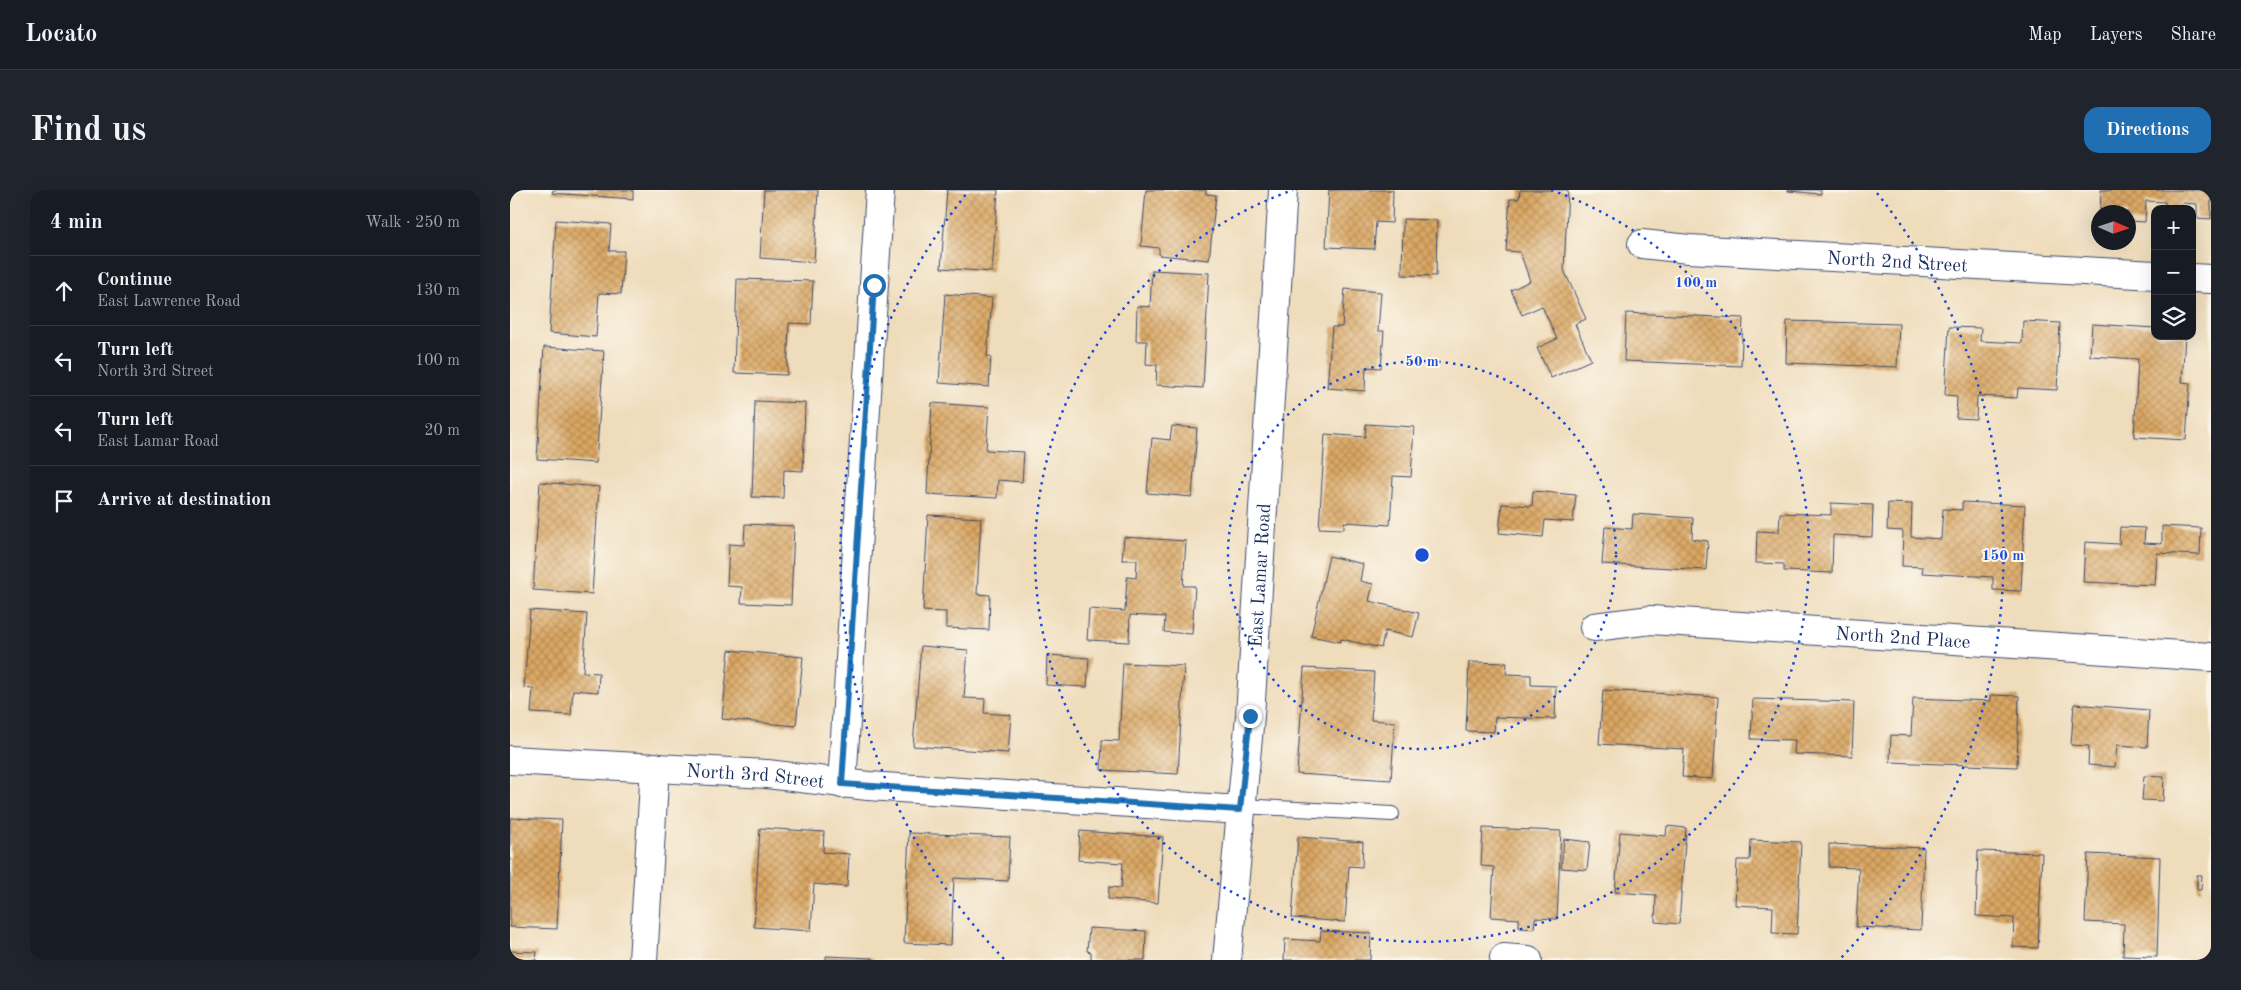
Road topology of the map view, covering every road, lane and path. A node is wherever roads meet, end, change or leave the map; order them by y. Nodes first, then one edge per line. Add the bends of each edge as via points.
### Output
1 (880, 190) edge
2 (1283, 190) edge
3 (1642, 244) dead end
4 (2151, 276) edge
5 (2196, 278) edge
6 (2211, 279) edge
7 (1594, 627) dead end
8 (2211, 657) edge
9 (510, 760) edge
10 (656, 767) junction
11 (842, 784) junction
12 (1241, 808) junction
13 (1392, 814) dead end
14 (644, 960) edge
15 (1227, 960) edge

1 - 11 street
2 - 12 street, East Lamar Road via 1250,716
3 - 4 street, North 2nd Street
5 - 6 street
7 - 8 street, North 2nd Place via 1651,620
9 - 10 street, North 3rd Street
10 - 11 street, North 3rd Street via 767,774
10 - 14 street
11 - 12 street, North 3rd Street
12 - 13 lane
12 - 15 street, East Lamar Road

